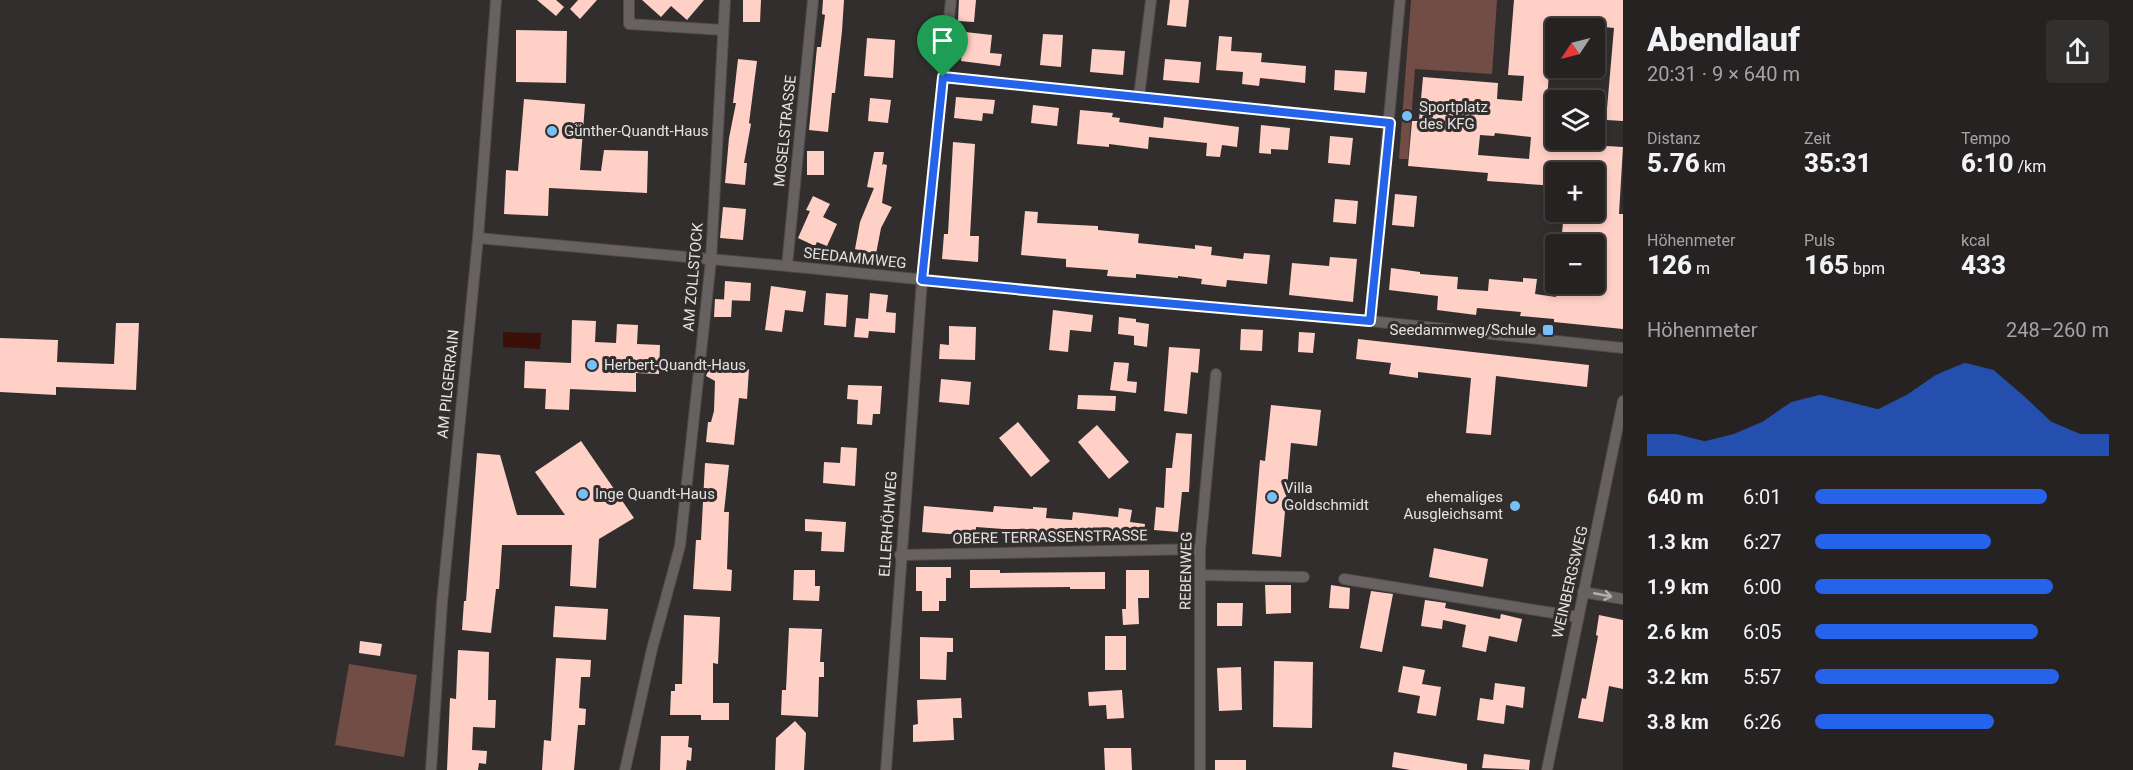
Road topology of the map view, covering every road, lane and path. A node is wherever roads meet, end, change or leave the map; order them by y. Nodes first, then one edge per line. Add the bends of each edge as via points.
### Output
1 (496, 0) edge
2 (629, 0) edge
3 (725, 0) edge
4 (813, 0) edge
5 (951, 0) edge
6 (1151, 0) edge
7 (1400, 0) edge
8 (723, 30) junction
9 (943, 77) junction
10 (1140, 97) junction
11 (1390, 123) junction
12 (478, 238) junction
13 (711, 260) junction
14 (787, 266) junction
15 (922, 280) junction
16 (1370, 321) junction
17 (1623, 348) edge
18 (1216, 374) dead end
19 (1623, 401) edge
20 (1200, 549) junction
21 (900, 555) junction
22 (1200, 575) junction
23 (1304, 577) dead end
24 (1344, 579) dead end
25 (1583, 592) junction
26 (1623, 599) edge
27 (1578, 617) junction
28 (431, 770) edge
29 (625, 770) edge
30 (886, 770) edge
31 (1200, 770) edge
32 (1547, 770) edge

1 - 12 street, AM PILGERRAIN
2 - 8 street via 629,24
3 - 8 street, AM ZOLLSTOCK
4 - 14 street, MOSELSTRASSE
5 - 9 street, ELLERHÖHWEG
6 - 10 street
7 - 11 street
8 - 13 street, AM ZOLLSTOCK
9 - 10 street
9 - 15 street, ELLERHÖHWEG
10 - 11 street
11 - 16 street
12 - 13 street, SEEDAMMWEG
12 - 28 street, AM PILGERRAIN via 442,603
13 - 14 street, SEEDAMMWEG
13 - 29 street, AM ZOLLSTOCK via 680,546
14 - 15 street, SEEDAMMWEG
15 - 16 street, SEEDAMMWEG
15 - 21 street, ELLERHÖHWEG
16 - 17 street, SEEDAMMWEG
18 - 20 street, REBENWEG
19 - 25 street, WEINBERGSWEG
20 - 21 street, OBERE TERRASSENSTRASSE
20 - 22 street, REBENWEG
21 - 30 street, ELLERHÖHWEG
22 - 23 street
22 - 31 street, REBENWEG
24 - 27 street
25 -> 26 street
25 - 27 street, WEINBERGSWEG
27 - 32 street, WEINBERGSWEG

